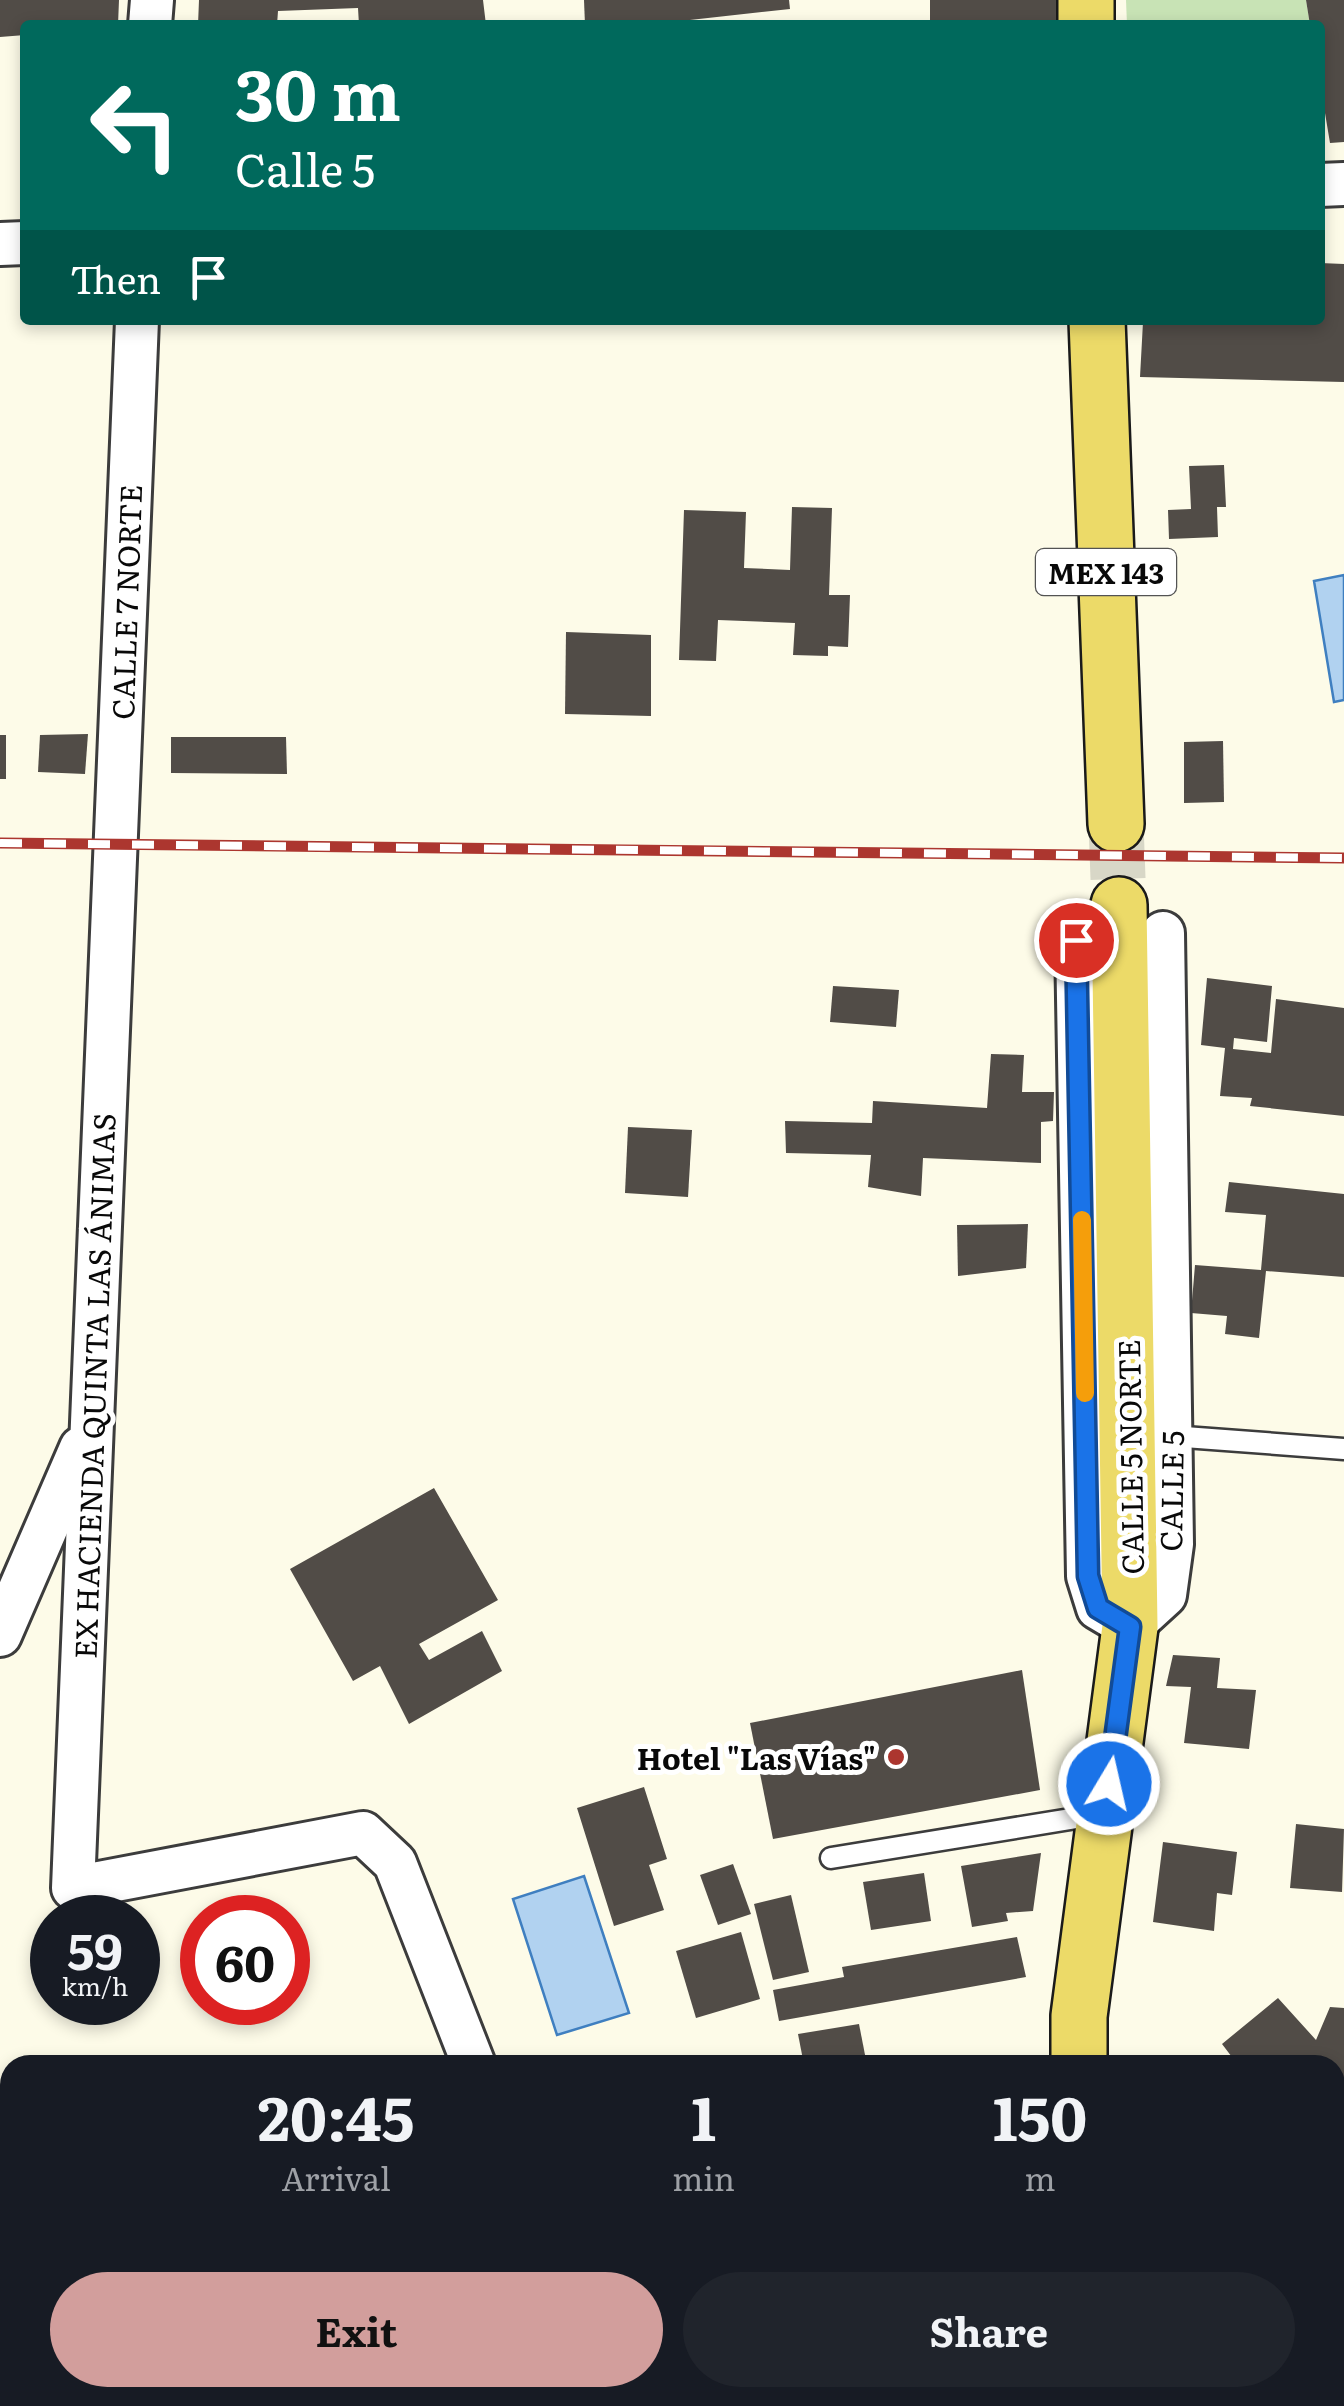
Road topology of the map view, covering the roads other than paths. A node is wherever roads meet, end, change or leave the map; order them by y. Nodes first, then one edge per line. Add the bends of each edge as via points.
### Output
1 (137, 325) edge
2 (1097, 325) edge
3 (1116, 824) tunnel mouth
4 (113, 884) joint
5 (1141, 919) joint
6 (1076, 940) dead end
7 (92, 1425) junction
8 (1171, 1436) junction
9 (1344, 1449) edge
10 (1130, 1627) junction
11 (0, 1636) edge
12 (1104, 1814) junction
13 (831, 1858) dead end
14 (470, 2055) edge
15 (1078, 2055) edge

1 - 4 street, CALLE 7 NORTE
2 - 3 main road, MEX 143
4 - 7 street, EX HACIENDA QUINTA LAS ÁNIMAS
5 - 8 street, CALLE 5
5 - 10 main road, CALLE 5 NORTE
6 - 10 street via 1088,1576 1098,1608
7 - 11 street
7 - 14 street, EX HACIENDA QUINTA LAS ÁNIMAS via 73,1888 363,1833 395,1863
8 - 9 lane
8 - 10 street, CALLE 5 via 1172,1544 1165,1595
10 - 12 main road, CALLE 5 NORTE
12 - 13 lane
12 - 15 main road, CALLE 5 NORTE

